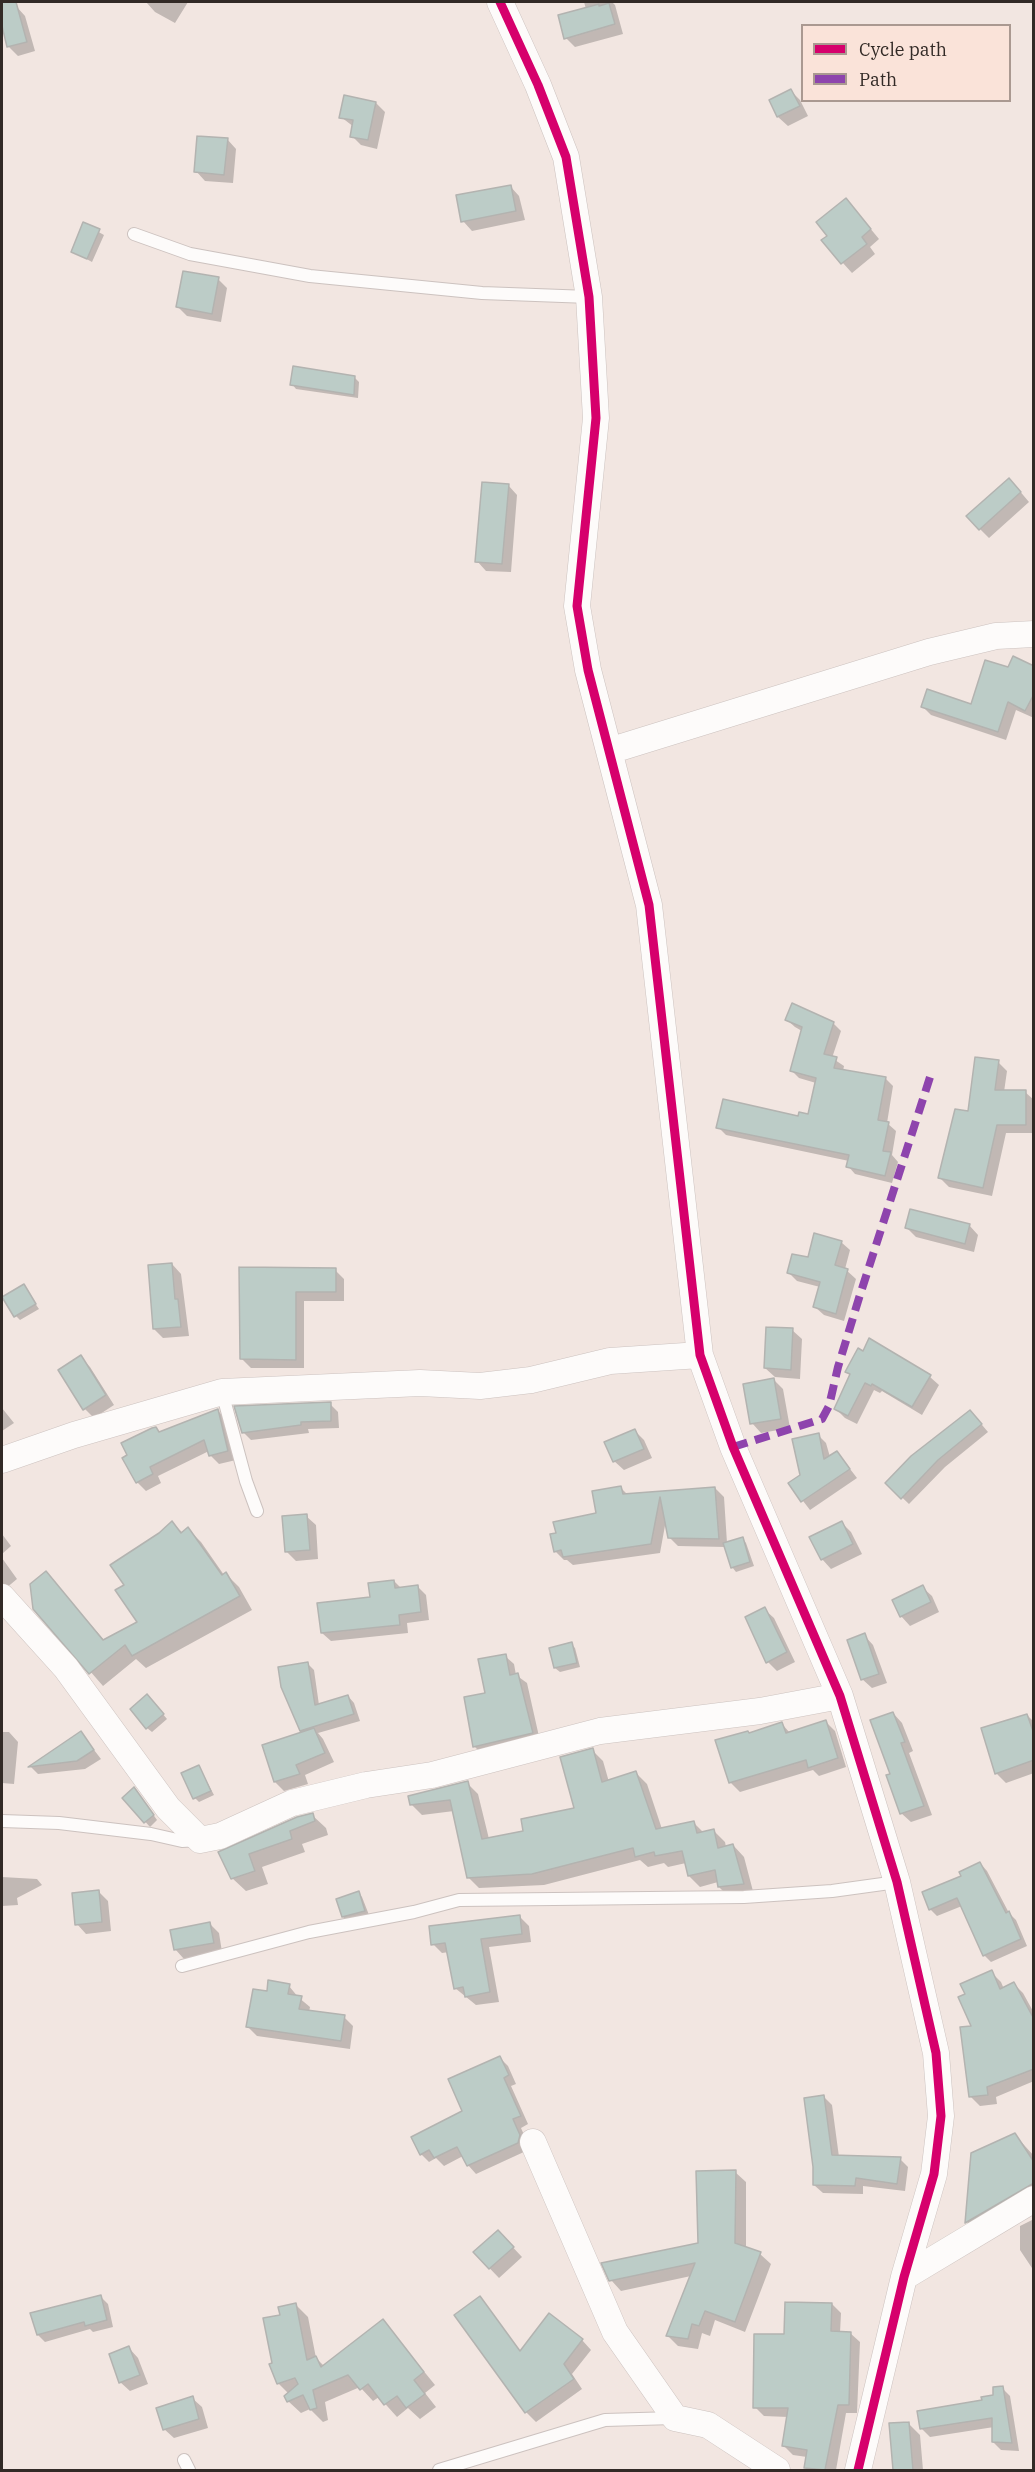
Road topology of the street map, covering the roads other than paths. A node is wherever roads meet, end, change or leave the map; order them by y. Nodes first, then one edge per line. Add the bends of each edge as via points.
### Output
1 (500, 2) edge
2 (134, 234) dead end
3 (589, 297) junction
4 (1034, 634) edge
5 (609, 751) junction
6 (700, 1355) junction
7 (222, 1392) junction
8 (2, 1460) edge
9 (257, 1511) dead end
10 (2, 1597) edge
11 (840, 1696) junction
12 (2, 1821) edge
13 (200, 1840) junction
14 (897, 1882) junction
15 (182, 1966) dead end
16 (533, 2142) dead end
17 (1034, 2199) edge
18 (904, 2277) junction
19 (675, 2418) junction
20 (440, 2470) edge
21 (777, 2470) edge
22 (858, 2470) edge

1 - 3 street via 566,157
2 - 3 lane via 190,254 310,276 482,293
3 - 5 street via 596,418 578,606 588,670
4 - 5 street via 996,636 929,652
5 - 6 street via 649,905
6 - 7 street via 610,1361 531,1380 480,1386 420,1383
6 - 11 street via 733,1447
7 - 8 street
7 - 9 lane
10 - 13 street via 66,1668 168,1808
11 - 13 street via 760,1711 600,1731 432,1775 366,1785 292,1803 220,1836
11 - 14 street
12 - 13 lane via 59,1823 182,1841
14 - 15 lane via 744,1897 459,1900 309,1932
14 - 18 street via 936,2053 940,2116 934,2174
16 - 19 street via 615,2332
17 - 18 street
18 - 22 street
19 - 20 lane via 605,2420
19 - 21 street via 708,2425

